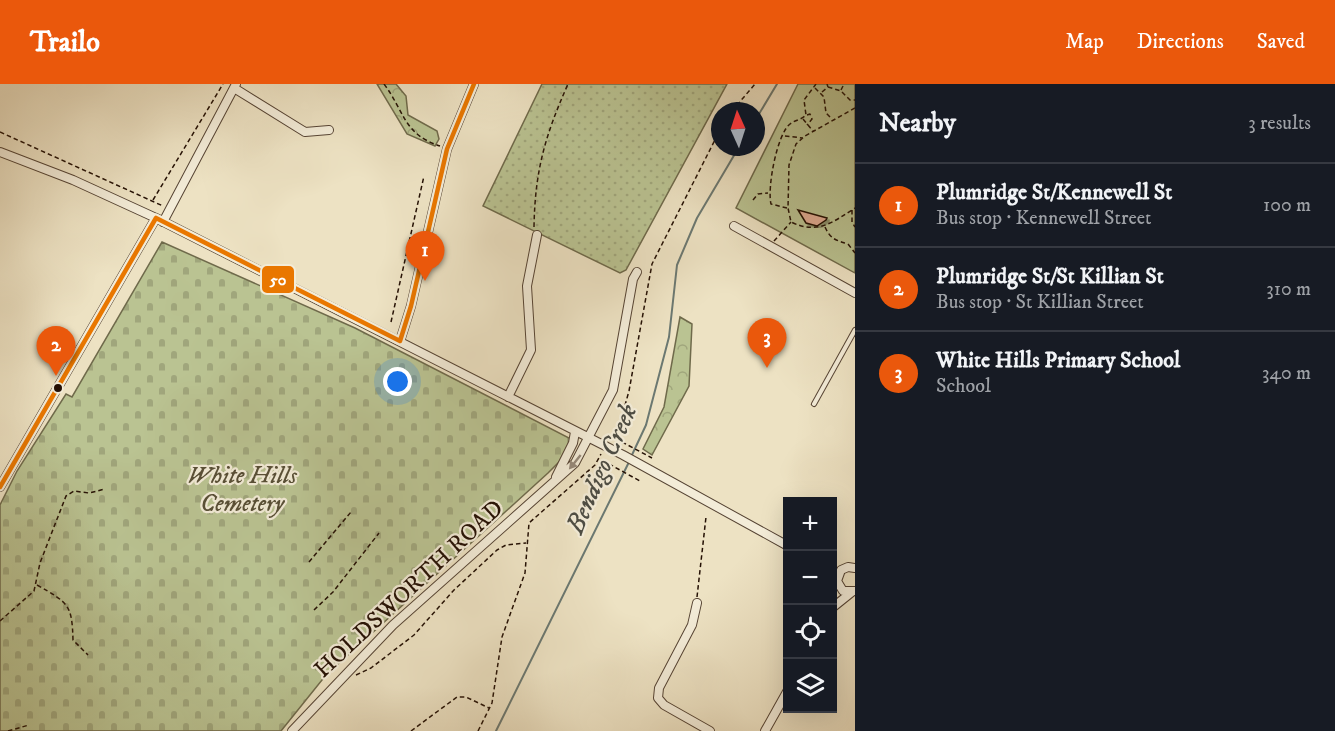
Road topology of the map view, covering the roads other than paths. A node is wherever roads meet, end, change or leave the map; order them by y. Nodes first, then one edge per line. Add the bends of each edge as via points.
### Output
1 (474, 84) edge
2 (235, 86) edge
3 (329, 130) dead end
4 (0, 152) edge
5 (160, 220) junction
6 (734, 226) dead end
7 (535, 233) road end
8 (637, 272) dead end
9 (855, 293) edge
10 (855, 330) edge
11 (400, 341) junction
12 (508, 397) junction
13 (814, 404) dead end
14 (575, 432) junction
15 (589, 440) junction
16 (556, 479) junction
17 (0, 487) edge
18 (783, 543) edge
19 (855, 560) edge
20 (850, 567) edge
21 (837, 578) edge
22 (837, 583) edge
23 (854, 592) edge
24 (697, 603) road end
25 (836, 605) edge
26 (783, 699) edge
27 (292, 731) edge
28 (711, 731) edge
29 (765, 731) edge

1 - 11 street via 447,148 410,313
2 - 3 street via 305,132
2 - 5 street
4 - 5 street
5 - 11 street
5 - 17 street
6 - 9 street
7 - 12 street via 527,286 531,350
8 - 15 street, HOLDSWORTH ROAD via 614,386
10 - 13 lane
11 - 12 street
12 - 14 street
14 - 15 street
14 - 16 street, HOLDSWORTH ROAD
15 -> 16 street, HOLDSWORTH ROAD via 575,463
15 - 18 street
16 - 27 street, HOLDSWORTH ROAD via 393,625
19 - 20 street
20 - 21 street
22 - 23 street via 843,591
23 - 25 street
24 - 28 street via 692,625 659,688 658,698
26 - 29 street

